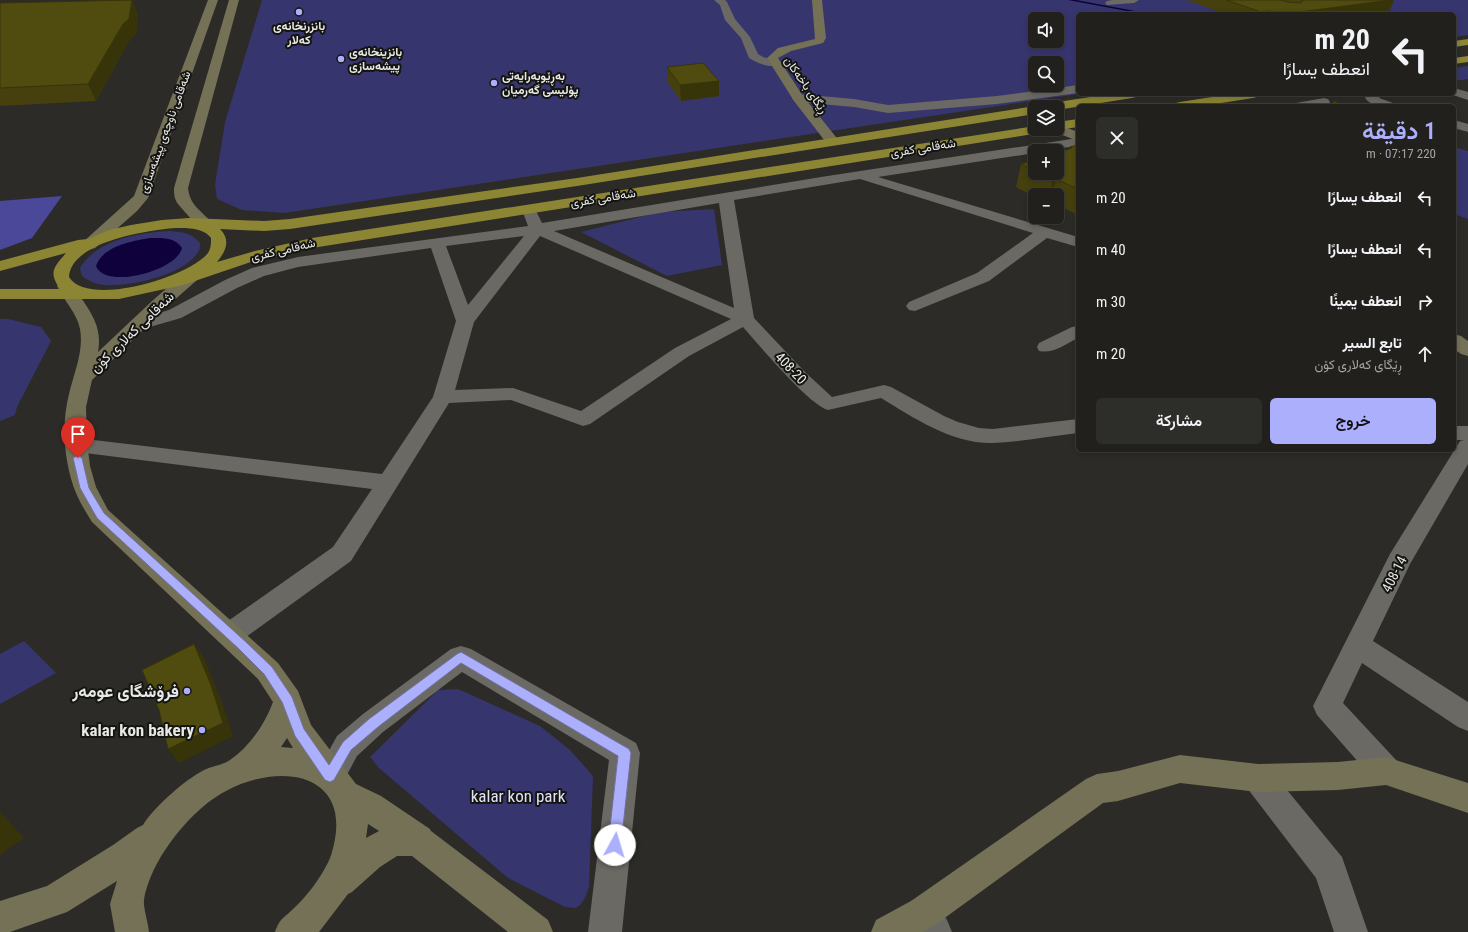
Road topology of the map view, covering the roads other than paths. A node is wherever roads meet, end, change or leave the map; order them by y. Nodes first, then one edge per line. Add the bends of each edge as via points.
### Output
1 (213, 0) edge
2 (234, 0) edge
3 (719, 0) edge
4 (816, 0) edge
5 (1134, 0) edge
6 (1110, 3) dead end
7 (1468, 42) edge
8 (1456, 44) edge
9 (1468, 59) edge
10 (1456, 61) edge
11 (774, 63) junction
12 (1468, 85) edge
13 (1456, 87) edge
14 (1076, 89) edge
15 (1456, 93) edge
16 (1098, 96) edge
17 (1241, 96) edge
18 (1374, 96) edge
19 (1468, 96) edge
20 (798, 98) junction
21 (1324, 102) dead end
22 (1064, 104) edge
23 (1192, 104) edge
24 (1312, 104) edge
25 (1384, 104) edge
26 (1028, 111) edge
27 (1076, 123) edge
28 (1456, 125) edge
29 (1064, 126) edge
30 (1468, 128) edge
31 (1064, 130) edge
32 (1028, 131) edge
33 (1076, 136) edge
34 (833, 142) junction
35 (1076, 142) edge
36 (859, 175) junction
37 (726, 197) junction
38 (529, 210) junction
39 (207, 226) junction
40 (537, 229) junction
41 (1045, 232) junction
42 (1076, 241) edge
43 (91, 243) junction
44 (437, 243) junction
45 (0, 266) edge
46 (194, 273) junction
47 (68, 291) junction
48 (0, 294) edge
49 (915, 306) dead end
50 (744, 319) junction
51 (465, 320) junction
52 (136, 326) junction
53 (1076, 332) edge
54 (1456, 341) edge
55 (1046, 347) dead end
56 (1468, 350) edge
57 (84, 377) junction
58 (443, 397) junction
59 (1076, 426) edge
60 (1456, 433) edge
61 (1468, 433) edge
62 (77, 445) junction
63 (1468, 446) edge
64 (388, 483) junction
65 (230, 634) junction
66 (1358, 646) junction
67 (288, 700) junction
68 (1468, 718) edge
69 (239, 771) junction
70 (1386, 771) junction
71 (1258, 778) junction
72 (338, 786) junction
73 (1468, 798) edge
74 (157, 832) junction
75 (419, 840) junction
76 (334, 886) junction
77 (0, 918) edge
78 (929, 922) edge
79 (298, 928) edge
80 (0, 932) edge
81 (8, 932) edge
82 (132, 932) edge
83 (536, 932) edge
84 (606, 932) edge
85 (888, 932) edge
86 (1351, 932) edge

1 - 43 street, شەقامی ناوچەی پیشەسازی via 141,198
2 - 39 street, شەقامی ناوچەی پیشەسازی via 181,188 185,205
3 - 11 street via 724,4 730,20 745,37 753,56
4 - 11 street, ڕێگای باخەکان via 821,38 819,41 775,54 772,58
5 - 6 street
7 - 8 highway
9 - 10 highway
11 - 20 street, ڕێگای باخەکان
12 - 13 street
14 - 20 street via 997,100 888,109
15 - 19 street
16 - 22 highway
17 - 23 highway
18 - 25 street via 1376,101
20 - 34 street, ڕێگای باخەکان
21 - 24 street
26 - 34 highway, شەقامی کفری
27 - 29 highway
28 - 30 street
31 - 33 street
32 - 38 highway, شەقامی کفری
34 - 39 highway, شەقامی کفری via 290,224
35 - 36 street
36 - 37 street
36 - 41 street
37 - 40 street
37 - 50 street
38 - 40 street
38 - 46 highway, شەقامی کفری via 285,248
39 - 43 highway, شەقامی کفری via 189,223 145,226
39 - 46 highway via 217,234 220,241 218,250
40 - 44 street
40 - 50 street, 408-20
40 - 51 street
41 - 42 street
41 - 49 street via 983,277
43 - 45 highway
43 - 47 highway via 63,267 61,277
44 - 51 street
44 - 52 street via 298,262 258,272 175,314
46 - 47 highway via 169,283 127,293 106,295
46 - 52 street, شەقامی کەلاری کۆن
47 - 48 highway
47 - 57 street, شەقامی کەلاری کۆن via 85,316 90,330 90,346
50 - 58 street via 682,352 583,419 513,394
50 - 59 street, 408-20 via 828,404 884,391 955,429 980,436
51 - 58 street
52 - 57 street, شەقامی کەلاری کۆن
53 - 55 street
54 - 56 street
57 - 62 street via 78,396 75,422
58 - 64 street
60 - 61 street
62 - 64 street
62 - 65 street via 85,488 100,516
63 - 66 street, 408-14 via 1399,561
64 - 65 street via 342,554
65 - 67 street via 268,671
66 - 68 street
66 - 70 street, 408-14 via 1327,706
67 - 69 street via 281,723 264,749
67 - 72 street via 299,732
69 - 72 street via 279,761 307,764
69 - 74 street via 214,781 184,803
70 - 71 street via 1338,776
70 - 73 street
71 - 78 street via 1180,769 1118,786 1097,789
71 - 86 street via 1330,869
72 - 75 street
72 - 76 street via 352,821 348,853
72 - 84 street via 347,746 373,723 461,657 624,753
74 - 77 street via 125,857 54,900
74 - 82 street via 137,867 127,904
75 - 76 street via 394,840 368,855
75 - 83 street
76 - 79 street
78 - 85 street
80 - 81 street

